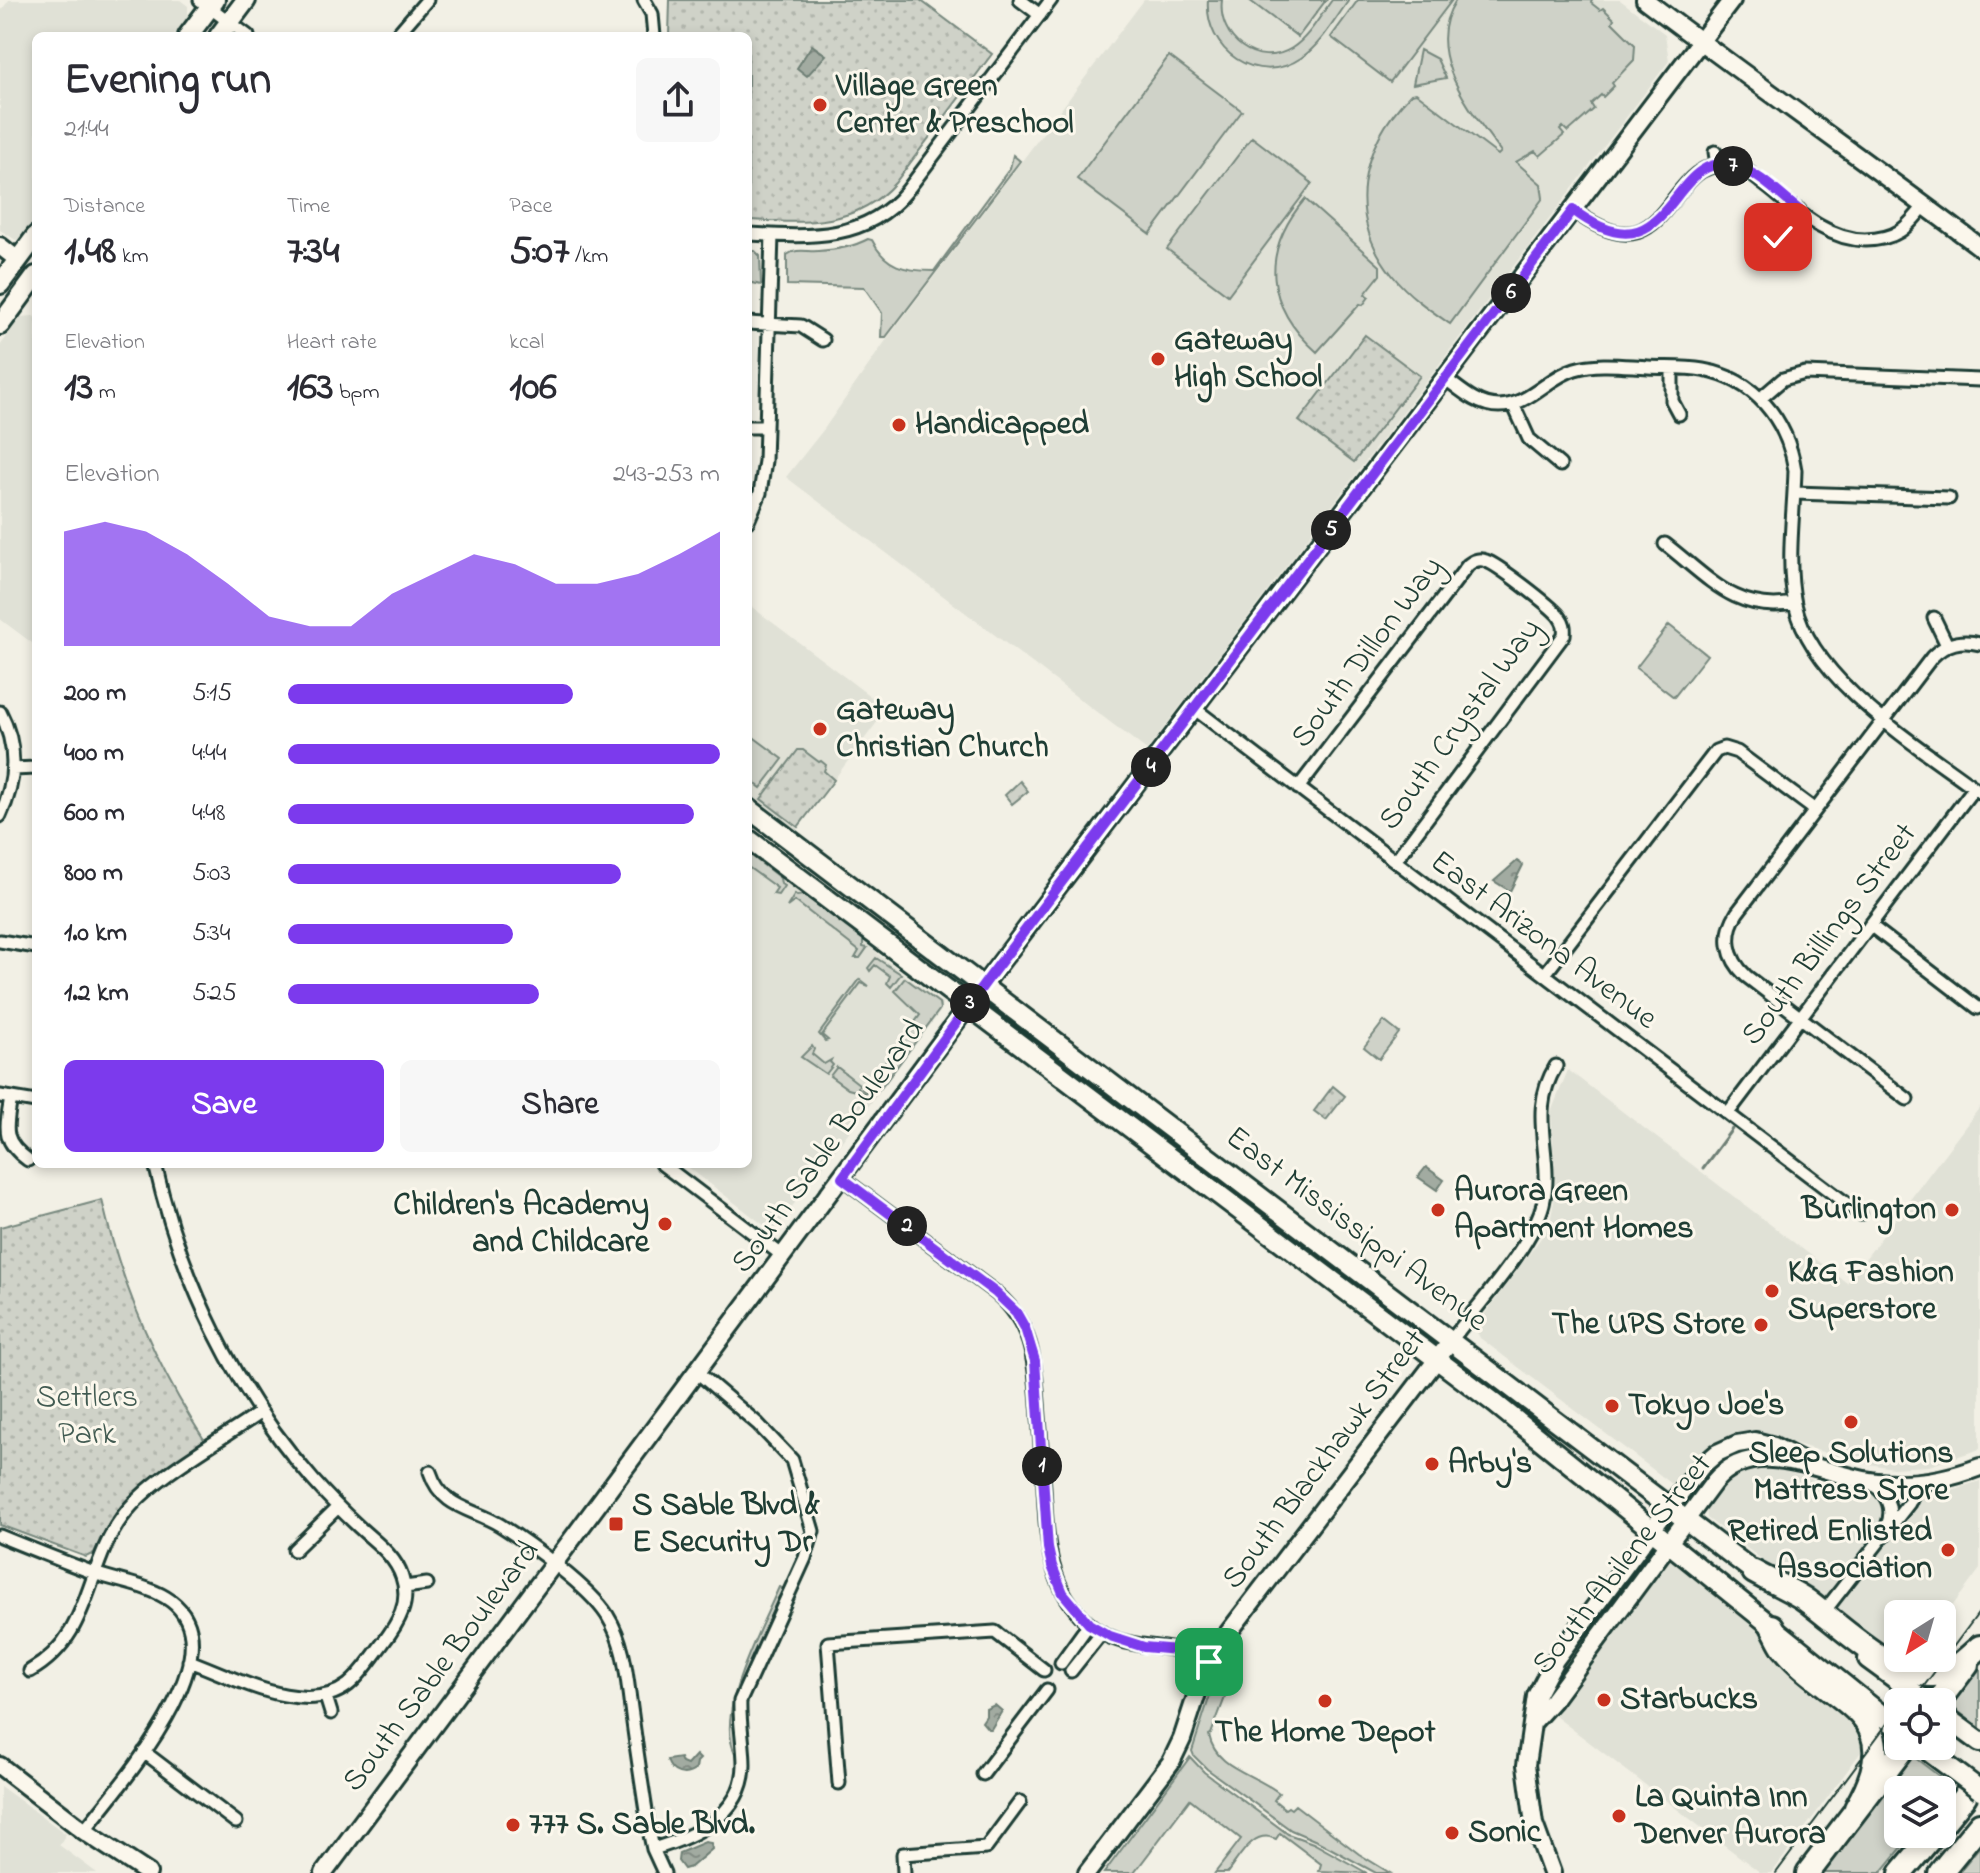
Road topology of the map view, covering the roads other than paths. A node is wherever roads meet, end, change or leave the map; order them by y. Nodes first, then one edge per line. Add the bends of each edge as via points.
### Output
1 (246, 0) edge
2 (427, 0) edge
3 (644, 0) edge
4 (1020, 0) edge
5 (1051, 0) edge
6 (1645, 0) edge
7 (1732, 0) edge
8 (208, 2) edge
9 (1040, 15) junction
10 (224, 29) edge
11 (190, 32) edge
12 (399, 32) edge
13 (654, 32) edge
14 (1700, 42) junction
15 (1925, 205) junction
16 (1573, 210) junction
17 (1799, 210) junction
18 (752, 234) edge
19 (772, 235) junction
20 (1778, 237) dead end
21 (32, 241) edge
22 (0, 246) edge
23 (1980, 247) edge
24 (18, 260) junction
25 (32, 272) edge
26 (1, 280) edge
27 (30, 298) edge
28 (752, 323) edge
29 (770, 324) junction
30 (0, 325) edge
31 (823, 340) dead end
32 (1672, 368) junction
33 (1446, 379) junction
34 (1980, 380) edge
35 (1761, 398) junction
36 (1513, 404) junction
37 (1679, 414) dead end
38 (752, 427) edge
39 (766, 427) junction
40 (1560, 465) dead end
41 (1795, 493) junction
42 (1949, 498) dead end
43 (752, 510) edge
44 (1665, 544) dead end
45 (1525, 589) joint
46 (1794, 603) junction
47 (1934, 618) dead end
48 (1980, 644) edge
49 (1947, 645) junction
50 (1195, 709) junction
51 (0, 712) edge
52 (1884, 719) junction
53 (32, 768) edge
54 (13, 769) junction
55 (1298, 788) junction
56 (1977, 790) edge
57 (1815, 810) junction
58 (752, 811) edge
59 (0, 816) edge
60 (752, 842) edge
61 (1395, 861) junction
62 (1870, 925) junction
63 (0, 941) edge
64 (32, 946) edge
65 (1545, 974) junction
66 (984, 985) junction
67 (969, 1004) junction
68 (1978, 1008) edge
69 (1800, 1018) junction
70 (1556, 1066) dead end
71 (6, 1097) edge
72 (1907, 1099) dead end
73 (32, 1101) edge
74 (1728, 1113) junction
75 (28, 1160) dead end
76 (156, 1168) edge
77 (667, 1168) edge
78 (842, 1178) junction
79 (1860, 1214) dead end
80 (783, 1256) junction
81 (1451, 1341) junction
82 (1437, 1359) junction
83 (697, 1372) junction
84 (261, 1412) junction
85 (1813, 1466) junction
86 (1980, 1467) edge
87 (430, 1472) dead end
88 (1868, 1481) junction
89 (1918, 1483) junction
90 (338, 1507) junction
91 (1669, 1507) junction
92 (1686, 1520) junction
93 (1652, 1529) junction
94 (1884, 1531) junction
95 (0, 1536) edge
96 (1669, 1543) junction
97 (294, 1550) dead end
98 (553, 1565) junction
99 (1754, 1572) junction
100 (95, 1574) junction
101 (427, 1584) dead end
102 (405, 1587) junction
103 (1823, 1613) junction
104 (1089, 1624) junction
105 (1772, 1626) junction
106 (1102, 1632) junction
107 (1980, 1647) edge
108 (189, 1661) junction
109 (1209, 1662) junction
110 (1061, 1663) dead end
111 (1044, 1670) dead end
112 (30, 1671) dead end
113 (1071, 1671) dead end
114 (1908, 1688) edge
115 (1949, 1688) edge
116 (1047, 1690) dead end
117 (326, 1697) junction
118 (331, 1713) dead end
119 (1884, 1717) edge
120 (1534, 1721) junction
121 (1956, 1724) edge
122 (1980, 1742) edge
123 (144, 1752) junction
124 (1894, 1760) edge
125 (1937, 1760) edge
126 (0, 1766) edge
127 (983, 1774) dead end
128 (839, 1783) dead end
129 (1972, 1793) edge
130 (1020, 1802) dead end
131 (1856, 1808) junction
132 (1956, 1810) edge
133 (236, 1822) dead end
134 (1980, 1824) edge
135 (84, 1831) junction
136 (1922, 1848) edge
137 (653, 1849) junction
138 (132, 1873) edge
139 (148, 1873) edge
140 (324, 1873) edge
141 (664, 1873) edge
142 (904, 1873) edge
143 (1087, 1873) edge
144 (1552, 1873) edge
145 (1808, 1873) edge
146 (1901, 1873) edge
147 (1940, 1873) edge

1 - 10 main road
2 - 12 street
3 - 13 street
4 - 9 street
5 - 9 street
6 - 14 street
7 - 14 street, South Sable Boulevard
8 - 10 street
8 - 11 main road
9 - 19 street via 893,206 845,232
14 - 15 street
14 - 16 street, South Sable Boulevard
15 - 17 street via 1902,231 1881,239 1837,236
15 - 23 street
16 - 17 street via 1601,228 1635,231 1657,221 1690,179 1716,158 1747,171
16 - 33 street, South Sable Boulevard
17 - 20 street
18 - 19 street
19 - 29 street
21 - 24 main road
22 - 24 street
24 - 25 main road
24 - 26 main road
26 - 27 main road
27 - 30 main road
28 - 29 street
29 - 31 street via 801,326
29 - 39 street
32 - 35 street via 1717,373
32 - 36 street via 1584,367 1558,376
32 - 37 street via 1672,401
33 - 36 street via 1484,404
33 - 50 street, South Sable Boulevard
34 - 35 street via 1805,373 1783,379
35 - 41 street via 1789,442
36 - 40 street via 1529,439
38 - 39 street
39 - 43 street via 763,479
41 - 42 street
41 - 46 street
44 - 46 street via 1745,602
45 - 55 street, South Dillon Way via 1486,561 1468,565
45 - 61 street, South Crystal Way via 1562,620 1562,639
46 - 52 street via 1814,649 1841,683
47 - 49 street
48 - 49 street
49 - 52 street
50 - 55 street, East Arizona Avenue
50 - 66 street, South Sable Boulevard
51 - 54 street via 11,738
52 - 56 street
52 - 57 street
53 - 54 street
54 - 59 street
55 - 61 street, East Arizona Avenue
56 - 62 street, South Billings Street
57 - 65 street via 1737,752 1716,751
57 - 69 street via 1737,913 1728,937 1739,970
58 - 66 main road, East Mississippi Avenue
60 - 67 main road, East Mississippi Avenue
61 - 65 street, East Arizona Avenue
62 - 68 street
62 - 69 street, South Billings Street
63 - 64 street
65 - 74 street, East Arizona Avenue
66 - 67 street, South Sable Boulevard
66 - 81 main road, East Mississippi Avenue
67 - 78 street, South Sable Boulevard
67 - 82 main road, East Mississippi Avenue
69 - 72 street
69 - 74 street, South Billings Street
70 - 81 street, South Blackhawk Street via 1540,1115 1545,1187 1539,1216
71 - 73 street
71 - 75 street via 8,1140
74 - 79 street, East Arizona Avenue
76 - 84 street via 191,1283
77 - 80 street
78 - 80 street, South Sable Boulevard
78 - 104 street via 996,1293 1025,1328 1035,1361 1048,1548 1063,1593
80 - 83 street, South Sable Boulevard
81 - 82 street, South Blackhawk Street
81 - 91 main road, East Mississippi Avenue
82 - 93 main road, East Mississippi Avenue
82 - 109 street, South Blackhawk Street
83 - 98 street, South Sable Boulevard
83 - 137 street via 792,1460 813,1531 740,1701 744,1767 731,1804 702,1829
84 - 90 street
84 - 100 street via 139,1497 113,1531
85 - 88 street, South Abilene Street
85 - 91 street, South Abilene Street via 1767,1444 1742,1442 1706,1462
85 - 92 street, South Abilene Street via 1758,1459 1732,1466
86 - 89 street, South Abilene Street
87 - 98 street via 438,1488 460,1508 501,1526
88 - 89 street, South Abilene Street
88 - 94 street via 1889,1503
89 - 94 street
90 - 97 street
90 - 102 street via 391,1557
91 - 92 main road, East Mississippi Avenue
91 - 93 street, South Abilene Street
92 - 96 street, South Abilene Street
92 - 99 main road, East Mississippi Avenue
93 - 96 main road, East Mississippi Avenue
93 - 120 street, South Abilene Street via 1548,1671 1536,1696
94 - 103 street
95 - 100 street
96 - 105 main road, East Mississippi Avenue
96 - 120 street, South Abilene Street
98 - 137 street via 597,1601 619,1641
98 - 140 street, South Sable Boulevard
99 - 103 highway
99 - 114 main road, East Mississippi Avenue
100 - 108 street via 163,1596 180,1609 190,1629
100 - 112 street via 73,1630 58,1651
101 - 102 street
102 - 117 street via 404,1607 394,1628 356,1678
103 - 107 highway via 1882,1657 1922,1674 1946,1672
104 - 106 street
104 - 110 street
105 - 119 main road, East Mississippi Avenue
105 - 131 highway via 1784,1647 1867,1724 1875,1743 1874,1764
106 - 109 street via 1126,1643 1177,1650
106 - 113 street
107 - 115 highway
108 - 117 street via 286,1697
108 - 123 street via 168,1717
109 - 143 street, South Blackhawk Street via 1177,1751
111 - 128 street via 995,1632 828,1643
116 - 127 street
117 - 118 street
120 - 144 street, South Abilene Street via 1527,1752 1528,1797
121 - 122 main road
123 - 133 street
123 - 135 street
124 - 131 highway
125 - 129 main road, bridge
126 - 135 street
129 - 132 highway
130 - 142 street via 986,1848 903,1854
131 - 145 highway
134 - 147 highway
135 - 138 street
135 - 139 street
136 - 146 highway
137 - 141 street

